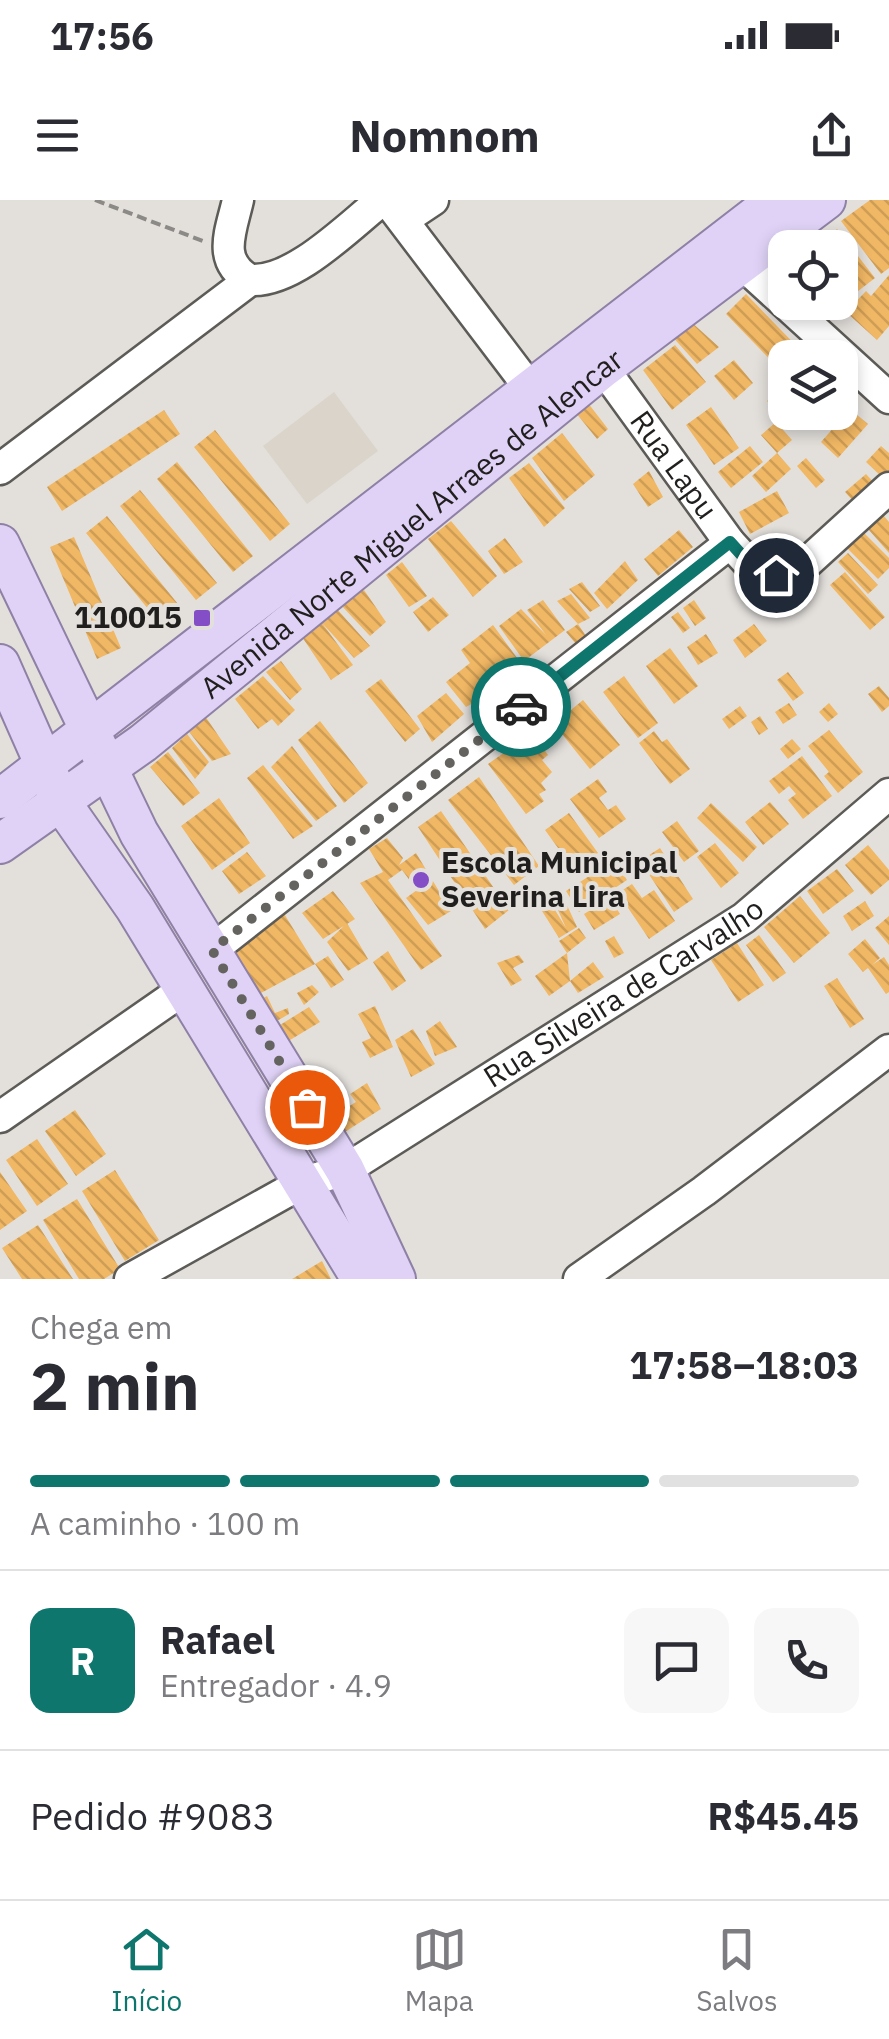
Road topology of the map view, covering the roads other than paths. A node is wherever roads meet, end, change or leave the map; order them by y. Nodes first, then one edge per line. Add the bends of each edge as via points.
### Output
1 (238, 200) edge
2 (433, 200) edge
3 (776, 200) edge
4 (826, 200) edge
5 (391, 207) edge
6 (741, 262) junction
7 (250, 280) junction
8 (603, 368) junction
9 (532, 391) junction
10 (889, 398) edge
11 (0, 469) edge
12 (889, 488) edge
13 (730, 542) junction
14 (0, 544) edge
15 (0, 664) edge
16 (92, 730) junction
17 (44, 766) junction
18 (109, 768) junction
19 (889, 794) edge
20 (0, 799) edge
21 (60, 802) junction
22 (0, 844) edge
23 (212, 950) junction
24 (183, 990) junction
25 (889, 1050) edge
26 (0, 1117) edge
27 (345, 1170) junction
28 (304, 1182) junction
29 (130, 1279) edge
30 (360, 1279) edge
31 (396, 1279) edge
32 (579, 1279) edge

1 - 7 street via 226,250 235,270
2 - 5 street
3 - 9 main road, Avenida Norte Miguel Arraes de Alencar
4 - 6 main road, Avenida Norte Miguel Arraes de Alencar
5 - 7 street via 299,264 268,280
5 - 9 street
6 - 8 main road, Avenida Norte Miguel Arraes de Alencar
6 - 10 street
7 - 11 street
8 - 13 street, Rua Lapu
8 - 18 main road, Avenida Norte Miguel Arraes de Alencar
9 - 16 main road, Avenida Norte Miguel Arraes de Alencar
12 - 13 street, Rua Lapu via 799,570 756,571
13 - 23 street
14 - 16 main road
15 - 17 main road
16 - 17 main road, Avenida Norte Miguel Arraes de Alencar
16 - 18 main road
17 - 20 main road, Avenida Norte Miguel Arraes de Alencar
17 - 21 main road
18 - 21 main road, Avenida Norte Miguel Arraes de Alencar
18 - 23 main road via 139,833
19 - 27 street, Rua Silveira de Carvalho via 744,918
21 - 22 main road, Avenida Norte Miguel Arraes de Alencar
21 - 24 main road
23 - 27 main road
24 - 26 street
24 - 28 main road
25 - 32 street
27 - 28 street, Rua Silveira de Carvalho
27 - 31 main road
28 - 29 street, Rua Silveira de Carvalho
28 - 30 main road

